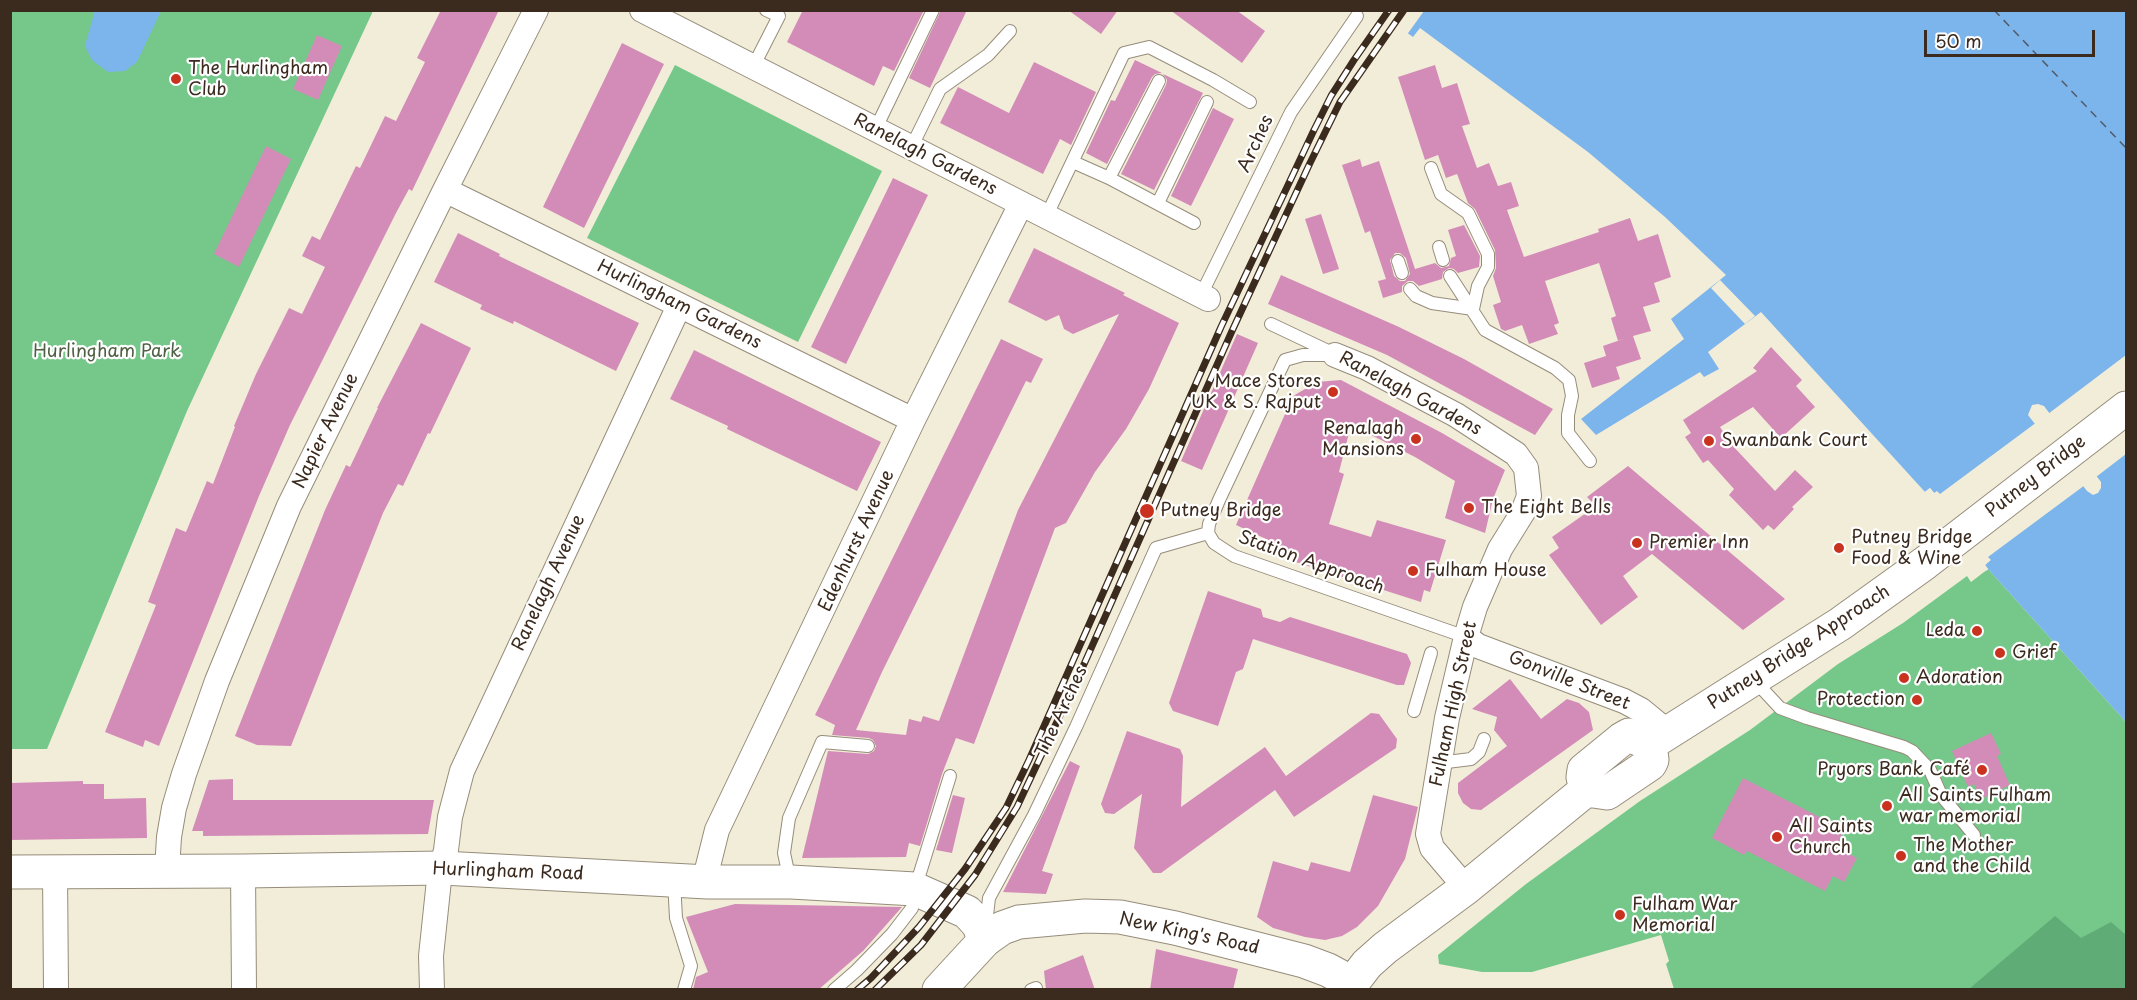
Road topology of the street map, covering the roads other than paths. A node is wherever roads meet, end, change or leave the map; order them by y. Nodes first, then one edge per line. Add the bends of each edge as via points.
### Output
1 (536, 10) edge
2 (642, 10) edge
3 (766, 10) edge
4 (933, 10) edge
5 (780, 14) edge
6 (1357, 16) dead end
7 (1010, 31) dead end
8 (753, 67) junction
9 (1159, 81) dead end
10 (1207, 102) dead end
11 (1250, 102) dead end
12 (875, 130) junction
13 (912, 148) junction
14 (1073, 162) junction
15 (1431, 168) dead end
16 (1109, 178) junction
17 (445, 190) junction
18 (1158, 203) junction
19 (1021, 204) junction
20 (1046, 217) junction
21 (1194, 223) dead end
22 (1439, 247) dead end
23 (1443, 260) dead end
24 (1398, 261) dead end
25 (1402, 273) dead end
26 (1450, 276) dead end
27 (1410, 289) dead end
28 (1205, 297) joint
29 (679, 306) junction
30 (1473, 309) junction
31 (1271, 324) dead end
32 (1335, 354) junction
33 (2127, 408) edge
34 (913, 420) junction
35 (1590, 461) dead end
36 (1529, 483) joint
37 (1208, 533) junction
38 (1945, 547) joint
39 (1466, 637) junction
40 (1431, 653) dead end
41 (1754, 680) junction
42 (1414, 711) dead end
43 (1659, 738) junction
44 (1484, 739) dead end
45 (868, 746) dead end
46 (1439, 763) junction
47 (950, 776) dead end
48 (1974, 835) dead end
49 (442, 868) junction
50 (167, 870) junction
51 (10, 872) edge
52 (243, 872) junction
53 (55, 873) junction
54 (674, 880) junction
55 (708, 882) junction
56 (791, 882) junction
57 (1466, 888) junction
58 (915, 889) junction
59 (985, 940) junction
60 (1350, 986) edge
61 (56, 990) edge
62 (244, 990) edge
63 (432, 990) edge
64 (684, 990) edge
65 (834, 990) edge
66 (939, 990) edge

1 - 17 street, Napier Avenue
2 - 8 street, Ranelagh Gardens
3 - 5 lane
4 - 12 lane
5 - 8 lane
6 - 28 lane, Arches via 1291,112
7 - 13 lane via 988,55 940,89
8 - 12 street, Ranelagh Gardens
9 - 16 lane
10 - 18 lane
11 - 14 lane via 1149,47 1124,53
12 - 13 street, Ranelagh Gardens
13 - 19 street, Ranelagh Gardens
14 - 16 lane
14 - 20 lane
15 - 30 lane via 1441,194 1468,213 1488,254 1488,267 1478,286
16 - 18 lane
17 - 29 street, Hurlingham Gardens
17 - 50 street, Napier Avenue via 323,435 271,550 183,774 169,837
18 - 21 lane
19 - 20 street, Ranelagh Gardens
19 - 34 street, Edenhurst Avenue
20 - 28 street, Ranelagh Gardens
22 - 23 lane
24 - 25 lane
26 - 30 lane
27 - 30 lane via 1432,303
29 - 34 street, Hurlingham Gardens
29 - 49 street, Ranelagh Avenue via 462,771
30 - 35 lane via 1485,330 1555,368 1569,380 1572,396 1568,433
31 - 32 lane, Ranelagh Gardens
32 - 36 street, Ranelagh Gardens via 1456,415 1516,454 1526,468
32 - 37 lane via 1303,354 1285,360 1219,500
33 - 38 main road, Putney Bridge
34 - 55 street, Edenhurst Avenue via 717,830
36 - 39 street, Fulham High Street via 1530,496 1500,549
37 - 39 lane, Station Approach via 1214,543 1234,556
37 - 59 lane, The Arches via 1156,548 1034,815 989,898
38 - 41 main road, Putney Bridge Approach via 1840,624
39 - 43 street, Gonville Street via 1478,646 1624,701 1641,711
39 - 46 street, Fulham High Street
40 - 42 lane
41 - 43 main road, Putney Bridge Approach
41 - 48 lane via 1780,708 1912,751 1930,770 1941,795
43 - 57 main road via 1629,735 1622,739 1584,770 1586,790
44 - 46 lane via 1471,759
45 - 56 lane via 822,742 789,818 784,854
46 - 57 street, Fulham High Street via 1428,834 1432,848
47 - 58 lane
49 - 52 main road, Hurlingham Road
49 - 54 main road, Hurlingham Road
49 - 63 street, Ranelagh Avenue via 431,956
50 - 52 main road, Hurlingham Road
50 - 53 main road, Hurlingham Road
51 - 53 main road, Hurlingham Road
52 - 62 street
53 - 61 street
54 - 55 main road, Hurlingham Road
54 - 64 lane via 676,918 691,966
55 - 56 main road, Hurlingham Road
56 - 58 main road, Hurlingham Road
57 - 60 main road via 1385,948
58 - 59 main road, Hurlingham Road via 967,912
58 - 65 lane via 912,908 892,934
59 - 60 main road, New King's Road via 1019,922 1120,917 1304,961 1328,970
59 - 66 main road, New King's Road

